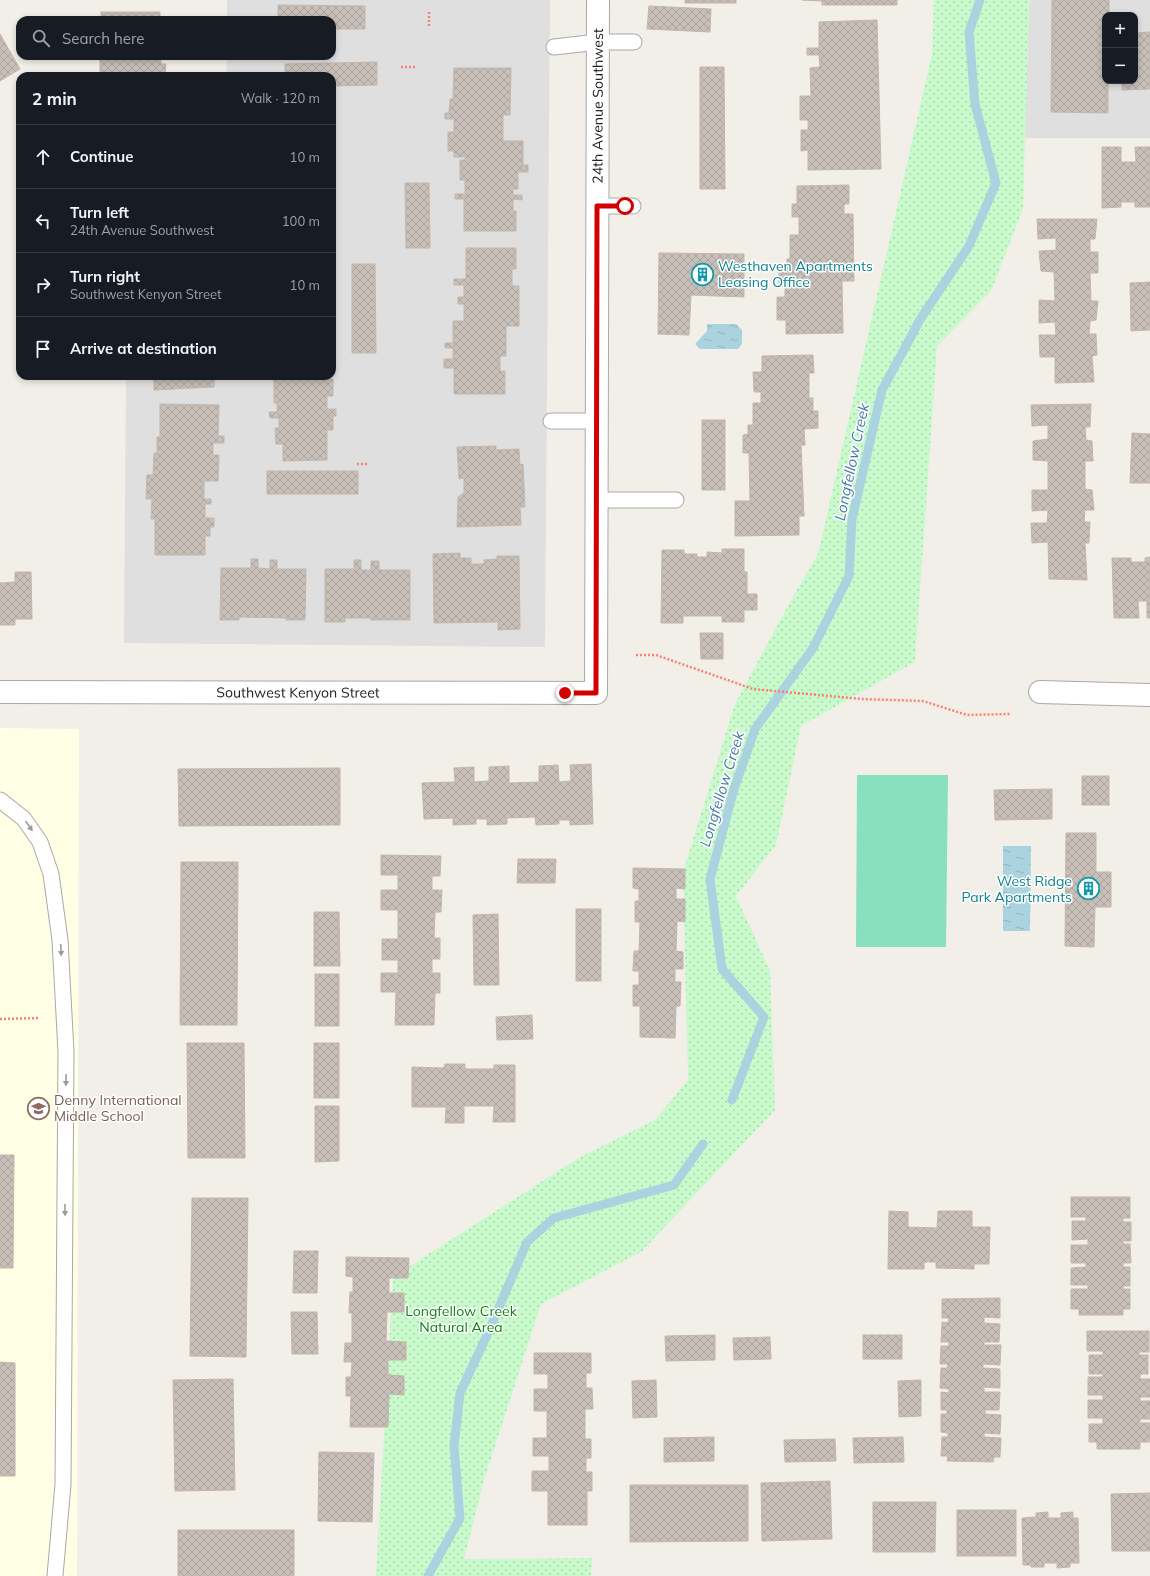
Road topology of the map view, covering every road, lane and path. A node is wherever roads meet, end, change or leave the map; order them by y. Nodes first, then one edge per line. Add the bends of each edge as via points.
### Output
1 (598, 0) edge
2 (429, 12) dead end
3 (429, 28) dead end
4 (598, 42) junction
5 (634, 42) dead end
6 (554, 47) dead end
7 (401, 67) dead end
8 (417, 67) dead end
9 (597, 206) junction
10 (633, 206) dead end
11 (551, 421) dead end
12 (596, 421) junction
13 (357, 464) dead end
14 (370, 464) dead end
15 (596, 500) junction
16 (676, 500) dead end
17 (636, 655) dead end
18 (0, 692) edge
19 (1040, 692) dead end
20 (596, 693) joint
21 (1150, 695) edge
22 (1010, 714) dead end
23 (0, 800) edge
24 (0, 1018) edge
25 (46, 1018) dead end
26 (55, 1576) edge

1 - 4 street, 24th Avenue Southwest
2 - 3 path
4 - 5 lane
4 - 6 lane
4 - 9 street, 24th Avenue Southwest
7 - 8 path
9 - 10 lane
9 - 12 street, 24th Avenue Southwest
11 - 12 lane
12 - 15 street, 24th Avenue Southwest
13 - 14 path
15 - 16 lane
15 - 20 street, 24th Avenue Southwest
17 - 22 path via 656,655 753,689 862,699 923,701 966,715
18 - 20 street, Southwest Kenyon Street
19 - 21 street
23 -> 26 lane via 24,819 40,842 51,874 60,940 66,1052 63,1484
24 - 25 path

